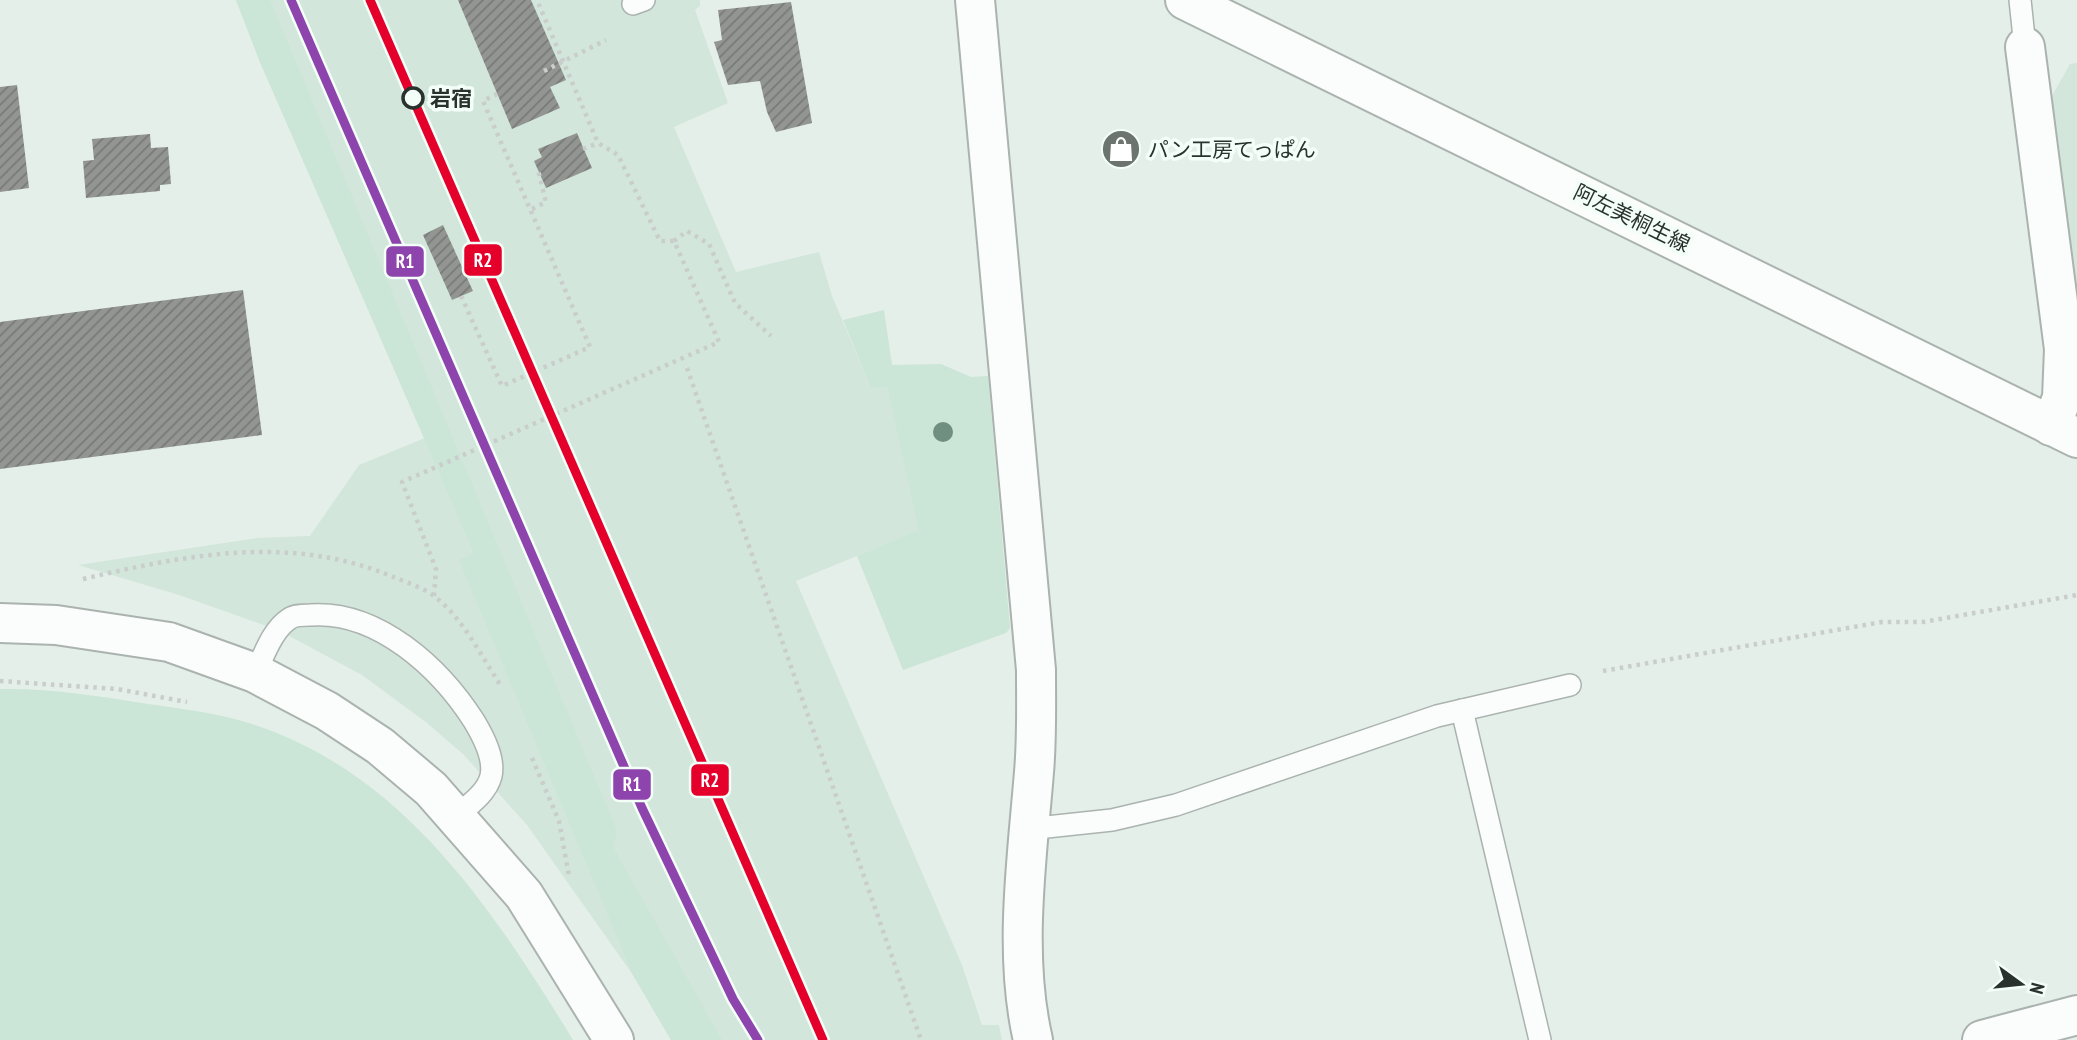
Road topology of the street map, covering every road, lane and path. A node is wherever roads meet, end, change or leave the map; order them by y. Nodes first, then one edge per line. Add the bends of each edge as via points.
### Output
1 (537, 0) edge
2 (975, 0) edge
3 (1185, 0) edge
4 (2020, 0) edge
5 (606, 40) dead end
6 (2025, 47) joint
7 (563, 60) junction
8 (544, 71) dead end
9 (497, 94) dead end
10 (598, 143) junction
11 (583, 149) dead end
12 (538, 170) dead end
13 (532, 209) junction
14 (674, 241) junction
15 (463, 299) dead end
16 (771, 336) dead end
17 (687, 368) dead end
18 (2064, 432) edge
19 (2077, 595) edge
20 (433, 596) dead end
21 (0, 622) edge
22 (255, 673) junction
23 (0, 681) edge
24 (1570, 685) joint
25 (192, 703) dead end
26 (1462, 710) junction
27 (456, 816) junction
28 (1028, 829) junction
29 (2077, 1015) edge
30 (614, 1040) edge
31 (920, 1040) edge
32 (1033, 1040) edge
33 (1540, 1040) edge
34 (1982, 1040) edge

1 - 7 path
2 - 28 street via 1036,670
3 - 18 street, 阿左美桐生線
4 - 6 lane
5 - 7 path
6 - 18 street via 2064,349
7 - 8 path
7 - 10 path
9 - 13 path via 483,101
10 - 11 path
10 - 14 path via 618,155 660,241
12 - 13 path via 545,202
13 - 15 path via 590,347 502,386
14 - 16 path via 687,231 709,244 735,303
14 - 20 path via 719,342 402,482 436,569
17 - 31 path
19 - 24 path via 1923,622 1882,622 1723,647 1601,671
21 - 22 street via 83,628 169,642
22 - 27 street via 327,710 380,746
22 - 27 lane via 273,637 290,618 317,614 355,621 428,664 455,691 488,749 491,778
23 - 25 path via 96,687
24 - 26 lane
26 - 28 lane via 1294,763 1220,793 1112,820
26 - 33 lane
27 - 30 street via 524,895
28 - 32 street via 1024,935
29 - 34 street

